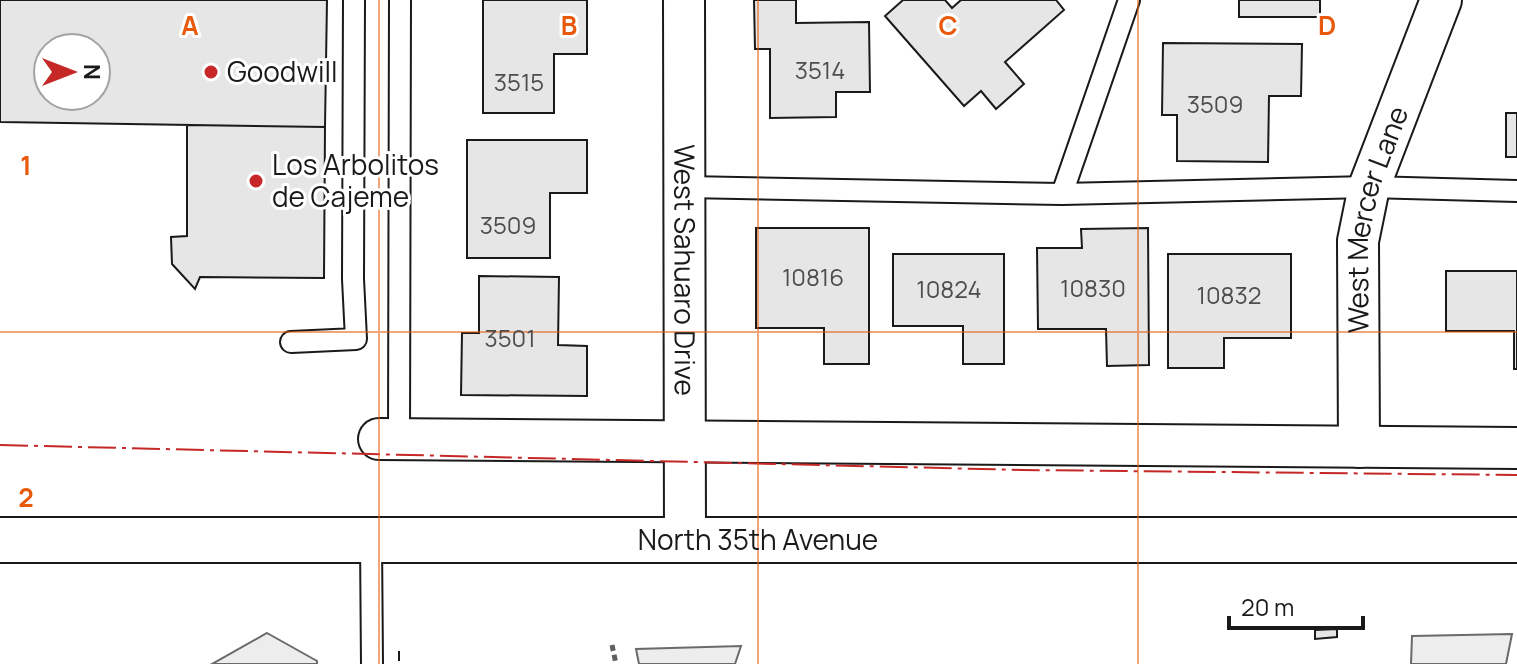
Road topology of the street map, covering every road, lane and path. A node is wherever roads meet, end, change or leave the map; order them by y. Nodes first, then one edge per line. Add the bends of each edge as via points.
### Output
1 (354, 0) edge
2 (400, 0) edge
3 (684, 0) edge
4 (1129, 0) edge
5 (1441, 0) edge
6 (686, 187) junction
7 (1369, 187) junction
8 (1517, 191) edge
9 (1062, 194) junction
10 (291, 342) dead end
11 (389, 439) joint
12 (684, 442) junction
13 (1359, 447) junction
14 (1517, 448) edge
15 (0, 540) edge
16 (1517, 540) edge
17 (371, 541) junction
18 (685, 541) junction
19 (612, 645) dead end
20 (372, 664) edge
21 (616, 664) edge

1 - 10 lane via 356,339
2 - 11 lane
3 - 6 street, West Sahuaro Drive
4 - 9 lane
5 - 7 street, West Mercer Lane
6 - 9 lane
6 - 12 street, West Sahuaro Drive
7 - 8 lane
7 - 9 lane
7 - 13 street, West Mercer Lane via 1358,241
11 - 12 street
12 - 13 street
12 - 18 street, West Sahuaro Drive
13 - 14 street
15 - 17 main road, North 35th Avenue
16 - 18 main road, North 35th Avenue
17 - 18 main road, North 35th Avenue
17 - 20 lane
19 - 21 path

